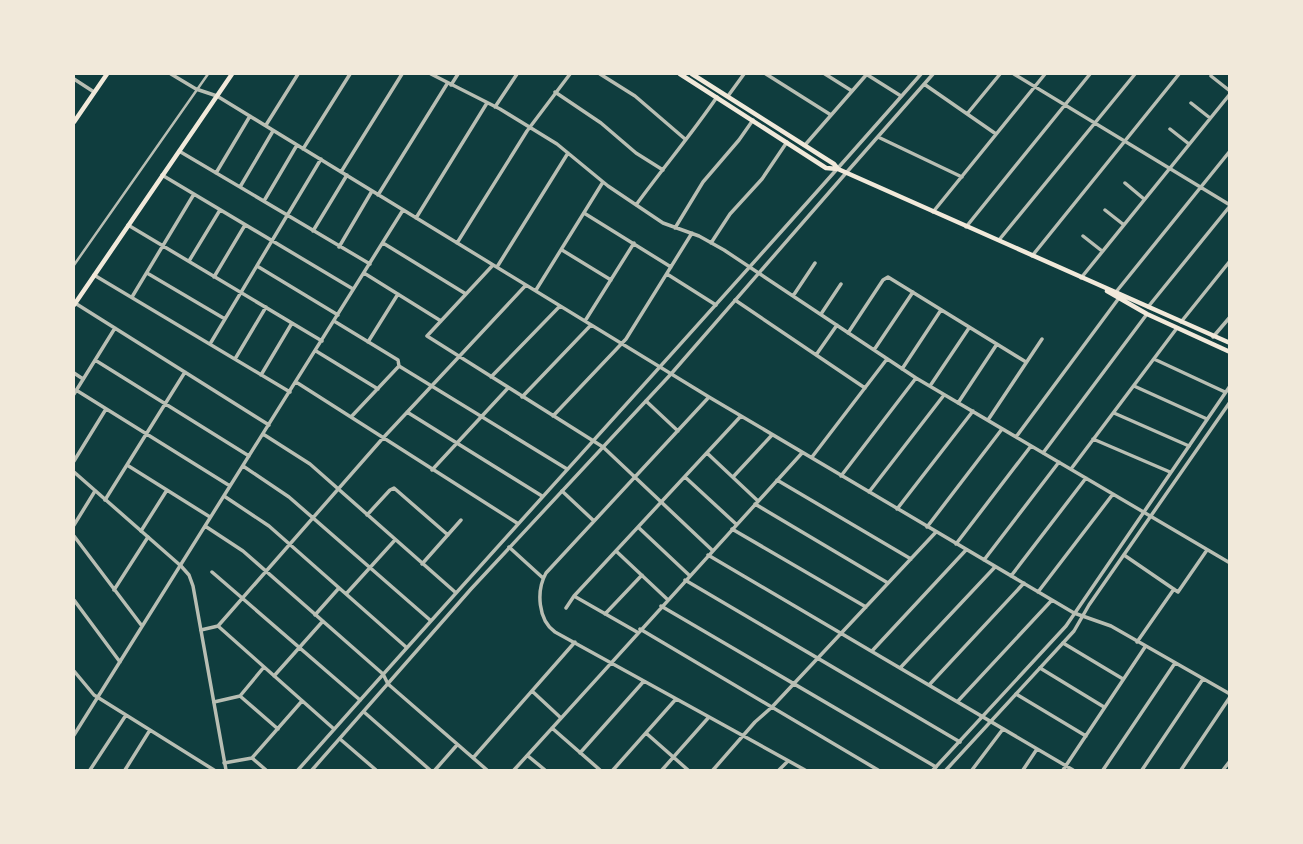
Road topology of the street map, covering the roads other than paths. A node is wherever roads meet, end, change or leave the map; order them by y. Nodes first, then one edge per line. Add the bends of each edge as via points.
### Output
1 (107, 74) edge
2 (171, 74) edge
3 (208, 74) edge
4 (232, 74) edge
5 (298, 74) edge
6 (350, 74) edge
7 (402, 74) edge
8 (431, 74) edge
9 (458, 74) edge
10 (517, 74) edge
11 (570, 74) edge
12 (600, 74) edge
13 (680, 74) edge
14 (744, 74) edge
15 (766, 74) edge
16 (825, 74) edge
17 (867, 74) edge
18 (921, 74) edge
19 (933, 74) edge
20 (1000, 74) edge
21 (1014, 74) edge
22 (1045, 74) edge
23 (1090, 74) edge
24 (1135, 74) edge
25 (1179, 74) edge
26 (696, 75) edge
27 (1212, 76) dead end
28 (74, 79) edge
29 (912, 83) junction
30 (449, 84) junction
31 (924, 84) junction
32 (1035, 86) junction
33 (196, 89) junction
34 (919, 89) junction
35 (852, 91) junction
36 (94, 92) junction
37 (555, 92) junction
38 (1230, 92) edge
39 (217, 96) junction
40 (728, 96) junction
41 (901, 96) junction
42 (717, 97) junction
43 (487, 103) junction
44 (1191, 103) dead end
45 (1065, 105) junction
46 (495, 107) junction
47 (967, 114) junction
48 (831, 115) junction
49 (250, 116) junction
50 (1210, 118) junction
51 (753, 120) junction
52 (74, 122) edge
53 (1095, 123) junction
54 (265, 125) junction
55 (530, 128) junction
56 (1170, 129) dead end
57 (273, 131) junction
58 (996, 134) junction
59 (878, 137) junction
60 (685, 139) junction
61 (1125, 141) junction
62 (786, 142) junction
63 (1189, 144) junction
64 (298, 145) junction
65 (805, 145) junction
66 (303, 149) junction
67 (179, 150) junction
68 (1230, 151) edge
69 (569, 153) junction
70 (321, 159) junction
71 (1169, 168) junction
72 (838, 169) junction
73 (663, 170) junction
74 (341, 172) junction
75 (216, 173) junction
76 (846, 173) junction
77 (162, 175) junction
78 (347, 175) junction
79 (962, 177) junction
80 (603, 182) junction
81 (1125, 183) dead end
82 (240, 187) junction
83 (1200, 187) junction
84 (372, 191) junction
85 (194, 194) junction
86 (378, 195) junction
87 (1144, 199) junction
88 (264, 201) junction
89 (636, 205) junction
90 (1230, 206) edge
91 (220, 209) junction
92 (403, 210) junction
93 (1105, 210) dead end
94 (933, 212) junction
95 (584, 213) junction
96 (287, 215) junction
97 (416, 218) junction
98 (128, 225) junction
99 (246, 225) junction
100 (1124, 225) junction
101 (967, 227) junction
102 (676, 228) junction
103 (313, 231) junction
104 (692, 233) junction
105 (1083, 236) dead end
106 (272, 241) junction
107 (999, 241) junction
108 (383, 243) junction
109 (457, 243) junction
110 (634, 243) junction
111 (711, 243) junction
112 (163, 246) junction
113 (339, 247) junction
114 (561, 250) junction
115 (1102, 251) junction
116 (1032, 256) junction
117 (189, 261) junction
118 (1230, 261) edge
119 (815, 263) dead end
120 (369, 264) junction
121 (74, 265) edge
122 (495, 266) junction
123 (257, 267) junction
124 (671, 267) junction
125 (750, 267) junction
126 (759, 272) junction
127 (147, 273) junction
128 (364, 273) junction
129 (667, 274) junction
130 (94, 275) junction
131 (215, 277) junction
132 (1081, 278) junction
133 (611, 280) junction
134 (841, 284) dead end
135 (526, 285) junction
136 (1104, 288) junction
137 (354, 290) junction
138 (536, 291) junction
139 (241, 292) junction
140 (913, 292) junction
141 (1116, 292) junction
142 (398, 293) junction
143 (466, 294) junction
144 (793, 296) junction
145 (132, 298) junction
146 (1119, 298) junction
147 (735, 300) junction
148 (74, 304) edge
149 (716, 305) junction
150 (559, 306) junction
151 (266, 307) junction
152 (1148, 307) junction
153 (941, 310) junction
154 (821, 314) junction
155 (1147, 314) junction
156 (338, 315) junction
157 (1230, 317) edge
158 (225, 319) junction
159 (334, 321) junction
160 (441, 321) junction
161 (585, 321) junction
162 (1181, 322) junction
163 (292, 323) junction
164 (591, 325) junction
165 (836, 325) junction
166 (115, 328) junction
167 (969, 328) junction
168 (1177, 328) junction
169 (848, 332) junction
170 (1213, 337) junction
171 (1042, 339) dead end
172 (322, 341) junction
173 (368, 342) junction
174 (210, 344) junction
175 (622, 344) junction
176 (996, 344) junction
177 (1230, 344) edge
178 (874, 350) junction
179 (316, 351) junction
180 (1230, 352) edge
181 (816, 355) junction
182 (459, 357) junction
183 (235, 359) junction
184 (887, 359) junction
185 (1154, 359) junction
186 (95, 360) junction
187 (1026, 362) junction
188 (399, 366) junction
189 (661, 368) junction
190 (902, 369) junction
191 (185, 372) junction
192 (74, 373) edge
193 (671, 374) junction
194 (261, 375) junction
195 (491, 377) junction
196 (916, 378) junction
197 (83, 379) junction
198 (296, 382) junction
199 (432, 386) junction
200 (930, 386) junction
201 (1133, 386) junction
202 (1230, 386) edge
203 (509, 388) junction
204 (865, 388) junction
205 (378, 389) junction
206 (75, 392) edge
207 (290, 392) junction
208 (1225, 392) junction
209 (944, 395) junction
210 (522, 397) junction
211 (709, 397) junction
212 (646, 401) junction
213 (1230, 402) edge
214 (958, 403) junction
215 (165, 404) junction
216 (106, 409) junction
217 (973, 411) junction
218 (407, 412) junction
219 (1114, 412) junction
220 (553, 416) junction
221 (741, 416) junction
222 (482, 417) junction
223 (351, 418) junction
224 (1207, 419) junction
225 (988, 420) junction
226 (269, 425) junction
227 (1002, 429) junction
228 (678, 431) junction
229 (146, 434) junction
230 (263, 434) junction
231 (773, 435) junction
232 (1016, 437) junction
233 (383, 438) junction
234 (1093, 439) junction
235 (593, 442) junction
236 (457, 443) junction
237 (1031, 446) junction
238 (1189, 446) junction
239 (603, 447) junction
240 (707, 453) junction
241 (802, 453) junction
242 (1043, 453) junction
243 (249, 456) junction
244 (812, 458) junction
245 (74, 461) edge
246 (1059, 462) junction
247 (127, 465) junction
248 (243, 466) junction
249 (567, 469) junction
250 (1070, 469) junction
251 (432, 470) junction
252 (74, 472) edge
253 (1170, 472) junction
254 (841, 475) junction
255 (635, 477) junction
256 (685, 477) junction
257 (733, 477) junction
258 (1086, 478) junction
259 (777, 480) junction
260 (230, 486) junction
261 (338, 489) junction
262 (167, 490) junction
263 (562, 490) junction
264 (95, 491) junction
265 (869, 492) junction
266 (1113, 494) junction
267 (224, 496) junction
268 (542, 496) junction
269 (105, 500) junction
270 (662, 502) junction
271 (756, 502) junction
272 (897, 509) junction
273 (1143, 512) junction
274 (367, 515) junction
275 (211, 517) junction
276 (313, 517) junction
277 (1151, 517) junction
278 (461, 520) dead end
279 (594, 521) junction
280 (517, 523) junction
281 (736, 524) junction
282 (74, 525) edge
283 (205, 526) junction
284 (638, 527) junction
285 (927, 527) junction
286 (732, 529) junction
287 (141, 531) junction
288 (936, 532) junction
289 (448, 535) junction
290 (74, 536) edge
291 (148, 537) junction
292 (396, 540) junction
293 (290, 544) junction
294 (956, 544) junction
295 (509, 547) junction
296 (712, 550) junction
297 (966, 550) junction
298 (1207, 550) junction
299 (616, 551) junction
300 (708, 555) junction
301 (1124, 555) junction
302 (911, 559) junction
303 (984, 560) junction
304 (1230, 563) edge
305 (422, 564) junction
306 (181, 566) junction
307 (995, 567) junction
308 (370, 568) junction
309 (266, 571) junction
310 (212, 572) dead end
311 (642, 575) junction
312 (689, 575) junction
313 (1011, 576) junction
314 (543, 578) junction
315 (685, 580) junction
316 (888, 583) junction
317 (1024, 583) junction
318 (339, 588) junction
319 (1174, 589) junction
320 (114, 590) junction
321 (455, 592) junction
322 (1038, 592) junction
323 (346, 594) junction
324 (574, 596) junction
325 (242, 599) junction
326 (667, 599) junction
327 (74, 600) edge
328 (1052, 600) junction
329 (661, 606) junction
330 (866, 607) junction
331 (566, 608) dead end
332 (1074, 613) junction
333 (605, 614) junction
334 (315, 615) junction
335 (1082, 617) junction
336 (430, 620) junction
337 (323, 621) junction
338 (142, 626) junction
339 (218, 626) junction
340 (201, 630) junction
341 (639, 631) junction
342 (841, 633) junction
343 (575, 642) junction
344 (1138, 642) junction
345 (1063, 643) junction
346 (1146, 646) junction
347 (406, 647) junction
348 (299, 648) junction
349 (872, 651) junction
350 (818, 658) junction
351 (120, 662) junction
352 (610, 662) junction
353 (1175, 663) junction
354 (264, 667) junction
355 (901, 668) junction
356 (1040, 668) junction
357 (74, 671) edge
358 (383, 674) junction
359 (274, 676) junction
360 (1203, 679) junction
361 (1124, 680) junction
362 (644, 681) junction
363 (795, 683) junction
364 (388, 684) junction
365 (929, 685) junction
366 (532, 691) junction
367 (1016, 694) junction
368 (240, 696) junction
369 (1230, 696) edge
370 (97, 697) junction
371 (676, 699) junction
372 (360, 700) junction
373 (302, 701) junction
374 (958, 701) junction
375 (214, 702) junction
376 (772, 707) junction
377 (1105, 708) junction
378 (364, 712) junction
379 (126, 715) junction
380 (709, 717) junction
381 (984, 717) junction
382 (561, 718) junction
383 (990, 721) junction
384 (552, 728) junction
385 (278, 729) junction
386 (334, 729) junction
387 (1003, 729) junction
388 (150, 730) junction
389 (646, 733) junction
390 (74, 735) edge
391 (743, 736) junction
392 (1086, 736) junction
393 (340, 739) junction
394 (960, 742) junction
395 (457, 745) junction
396 (1037, 749) junction
397 (580, 753) junction
398 (528, 755) junction
399 (252, 758) junction
400 (473, 758) junction
401 (674, 758) junction
402 (788, 761) junction
403 (1230, 761) edge
404 (224, 763) junction
405 (1064, 768) edge
406 (314, 769) edge
407 (594, 769) edge
408 (935, 769) edge
409 (90, 771) edge
410 (125, 771) edge
411 (214, 771) edge
412 (226, 771) edge
413 (267, 771) edge
414 (298, 771) edge
415 (320, 771) edge
416 (376, 771) edge
417 (433, 771) edge
418 (487, 771) edge
419 (514, 771) edge
420 (545, 771) edge
421 (600, 771) edge
422 (613, 771) edge
423 (662, 771) edge
424 (688, 771) edge
425 (713, 771) edge
426 (779, 771) edge
427 (805, 771) edge
428 (878, 771) edge
429 (946, 771) edge
430 (972, 771) edge
431 (1023, 771) edge
432 (1073, 771) edge
433 (1103, 771) edge
434 (1142, 771) edge
435 (1181, 771) edge
436 (1223, 771) edge

1 - 36 main road
2 - 33 street
3 - 33 street
4 - 39 main road
5 - 54 street
6 - 66 street
7 - 74 street
8 - 30 street
9 - 30 street
10 - 46 street
11 - 37 street
12 - 60 street via 635,96
13 - 42 main road
14 - 40 street
15 - 48 street
16 - 35 street
17 - 35 street
17 - 41 street
18 - 29 street
19 - 31 street
20 - 47 street
21 - 32 street
22 - 32 street
23 - 45 street
24 - 53 street
25 - 61 street
26 - 40 main road
27 - 38 street
28 - 36 street
29 - 34 street
29 - 41 street
30 - 43 street
30 - 86 street
31 - 34 street
31 - 47 street
32 - 45 street
32 - 58 street
33 - 39 street
33 - 121 street
34 - 59 street
35 - 48 street
36 - 52 main road
37 - 55 street
37 - 73 street
38 - 50 street
39 - 49 street
39 - 67 main road
40 - 65 main road
41 - 72 street
42 - 51 main road
42 - 60 street
43 - 46 street
43 - 97 street
44 - 50 street
45 - 53 street
45 - 101 street
46 - 55 street
47 - 58 street
48 - 65 street
49 - 54 street
49 - 75 street
50 - 63 street
51 - 62 main road
51 - 102 street via 703,182
53 - 61 street
53 - 107 street
54 - 57 street
55 - 69 street
55 - 109 street
56 - 63 street
57 - 64 street
57 - 82 street
58 - 79 street
59 - 76 street
59 - 79 street
60 - 73 street
61 - 71 street
61 - 116 street
62 - 72 main road via 826,167
62 - 111 street
63 - 71 street
64 - 66 street
64 - 88 street
65 - 72 main road
66 - 70 street
67 - 75 street
67 - 77 main road
68 - 83 street
69 - 80 street
69 - 122 street
70 - 74 street
70 - 96 street
71 - 83 street
71 - 87 street
72 - 76 main road
72 - 125 street
73 - 89 street
74 - 78 street
75 - 82 street
76 - 94 main road
76 - 126 street
77 - 85 street
77 - 98 main road
78 - 84 street
78 - 103 street
79 - 94 street
80 - 89 street
80 - 95 street
81 - 87 street
82 - 88 street
83 - 90 street
83 - 141 street
84 - 86 street
84 - 113 street
85 - 91 street
85 - 112 street
86 - 92 street
87 - 100 street
88 - 96 street
89 - 102 street
90 - 152 street
91 - 99 street
91 - 117 street
92 - 97 street
92 - 108 street
93 - 100 street
94 - 101 main road
95 - 110 street
95 - 114 street
96 - 103 street
96 - 106 street
97 - 109 street
98 - 112 street
98 - 130 main road
99 - 106 street
99 - 131 street
100 - 115 street
101 - 107 main road
102 - 104 street
103 - 113 street
104 - 111 street
104 - 124 street
105 - 115 street
106 - 123 street
106 - 137 street
107 - 116 main road
108 - 120 street
108 - 143 street
109 - 122 street
110 - 124 street
110 - 133 street
111 - 125 street
112 - 117 street
112 - 127 street
113 - 120 street
114 - 133 street
114 - 138 street
115 - 132 street
116 - 132 main road
117 - 131 street
118 - 162 street
119 - 144 street
120 - 128 street
122 - 135 street
122 - 143 street
123 - 139 street
123 - 156 street
124 - 129 street
125 - 126 street
125 - 149 street
126 - 144 street
126 - 147 street
127 - 145 street
127 - 158 street
128 - 137 street
128 - 142 street
129 - 149 street
129 - 175 street
130 - 145 street
130 - 148 main road
131 - 139 street
132 - 136 main road
133 - 161 street
134 - 154 street
135 - 138 street
135 - 182 street
136 - 141 main road
136 - 146 main road
137 - 156 street
138 - 150 street
139 - 151 street
139 - 158 street
140 - 153 street
140 - 169 street via 887,277
140 - 178 street
141 - 152 main road
142 - 160 street
142 - 173 street
143 - 160 street
144 - 154 street
145 - 174 street
146 - 155 main road
146 - 232 street
147 - 181 street
147 - 193 street
148 - 166 street
149 - 189 street
150 - 161 street
150 - 195 street
151 - 163 street
151 - 183 street
152 - 162 main road
153 - 167 street
153 - 190 street
154 - 165 street
155 - 168 main road
155 - 242 street
156 - 159 street
157 - 170 street
158 - 174 street
159 - 172 street
159 - 173 street
160 - 182 street via 427,336
161 - 164 street
162 - 170 main road
163 - 172 street
163 - 194 street
164 - 175 street
164 - 210 street
165 - 169 street
165 - 181 street
166 - 186 street
166 - 191 street
167 - 176 street
167 - 200 street
168 - 180 main road
168 - 185 street
169 - 178 street
170 - 177 main road
171 - 187 street
172 - 179 street
173 - 188 street via 398,360
174 - 183 street
175 - 189 street
175 - 220 street
176 - 187 street
176 - 214 street
178 - 184 street
179 - 198 street
179 - 205 street
181 - 204 street
182 - 195 street
182 - 199 street
183 - 194 street
184 - 190 street
184 - 204 street
185 - 201 street
185 - 208 street
186 - 197 street
186 - 215 street
187 - 225 street
188 - 199 street
188 - 205 street
189 - 193 street
189 - 235 street
190 - 196 street
191 - 215 street
191 - 226 street
192 - 197 street
193 - 211 street
193 - 212 street
194 - 207 street
195 - 203 street
196 - 200 street
196 - 254 street
197 - 206 street
198 - 207 street
198 - 223 street
199 - 218 street
199 - 222 street
200 - 209 street
201 - 219 street
201 - 224 street
202 - 208 street
203 - 210 street
203 - 222 street
204 - 244 street
205 - 223 street
206 - 216 street
207 - 226 street
208 - 224 street
209 - 214 street
209 - 265 street
210 - 220 street
211 - 221 street
211 - 228 street
212 - 228 street
212 - 239 street
213 - 277 street
214 - 217 street
215 - 229 street
215 - 243 street
216 - 229 street
216 - 245 street
217 - 225 street
217 - 272 street
218 - 233 street
218 - 236 street
219 - 234 street
219 - 238 street
220 - 235 street
221 - 231 street
221 - 240 street
222 - 236 street
222 - 249 street
223 - 233 street
224 - 238 street
225 - 227 street
226 - 230 street
227 - 232 street
227 - 285 street
228 - 255 street
229 - 247 street
229 - 260 street
230 - 243 street
230 - 261 street via 304,459
231 - 241 street
231 - 257 street
232 - 237 street
233 - 251 street
233 - 261 street
234 - 250 street
234 - 253 street
235 - 239 street
235 - 249 street
236 - 251 street
236 - 268 street
237 - 242 street
237 - 294 street
238 - 253 street
239 - 255 street
239 - 263 street
240 - 256 street
240 - 257 street
241 - 244 street
241 - 259 street
242 - 246 street
243 - 248 street
244 - 254 street
246 - 250 street
246 - 303 street
247 - 262 street
247 - 269 street
248 - 260 street
248 - 276 street via 282,490
249 - 268 street
250 - 258 street
251 - 280 street
252 - 264 street
253 - 273 street
254 - 265 street
255 - 270 street
255 - 279 street
256 - 270 street
256 - 281 street
257 - 271 street
258 - 266 street
258 - 313 street
259 - 271 street
259 - 302 street
260 - 267 street
261 - 274 street
261 - 276 street
262 - 275 street
262 - 287 street
263 - 279 street
263 - 295 street
264 - 269 street
264 - 282 street
265 - 272 street
266 - 273 street
266 - 322 street
267 - 275 street
267 - 293 street
268 - 280 street
269 - 287 street
270 - 284 street
270 - 296 street
271 - 281 street
271 - 316 street
272 - 285 street
273 - 277 street
273 - 332 street
274 - 289 street via 393,488
274 - 292 street
275 - 283 street
276 - 293 street
276 - 308 street
277 - 298 street
277 - 301 street
278 - 289 street
279 - 314 street
280 - 321 street
281 - 286 street
283 - 306 street
283 - 309 street
284 - 299 street
284 - 312 street
285 - 288 street
286 - 296 street
286 - 330 street
287 - 291 street
288 - 294 street
288 - 302 street
289 - 305 street
290 - 320 street
291 - 306 street
291 - 320 street
292 - 305 street
292 - 308 street
293 - 309 street
293 - 318 street
294 - 297 street
295 - 314 street
295 - 364 street
296 - 300 street
297 - 303 street
297 - 349 street
298 - 304 street
298 - 319 street via 1178,592
299 - 311 street
299 - 324 street
300 - 312 street
300 - 342 street
301 - 319 street
301 - 335 street
302 - 316 street
303 - 307 street
305 - 321 street
306 - 338 street
306 - 340 street via 191,580
307 - 313 street
307 - 355 street
308 - 323 street
308 - 336 street
309 - 325 street
309 - 334 street
310 - 325 street
311 - 326 street
311 - 333 street
312 - 315 street
313 - 317 street
314 - 343 street via 545,622
315 - 326 street
315 - 350 street
316 - 330 street
317 - 322 street
317 - 365 street
318 - 323 street
318 - 334 street
319 - 344 street
320 - 338 street
321 - 336 street
322 - 328 street
323 - 347 street
324 - 331 street
324 - 333 street
325 - 339 street
325 - 348 street
326 - 329 street
327 - 351 street
328 - 332 street
328 - 374 street
329 - 341 street
329 - 363 street
330 - 342 street
332 - 335 street
332 - 381 street
333 - 341 street
334 - 337 street
335 - 344 street via 1111,626
335 - 345 street
336 - 347 street
337 - 348 street
337 - 358 street
338 - 351 street
339 - 340 street
339 - 354 street
340 - 375 street
341 - 352 street
341 - 376 street
342 - 349 street
342 - 350 street
343 - 352 street
343 - 366 street
344 - 346 street
345 - 356 street
345 - 361 street
346 - 353 street
346 - 361 street
347 - 358 street
348 - 359 street
348 - 372 street
349 - 355 street
350 - 363 street
350 - 394 street
351 - 370 street
352 - 362 street
352 - 382 street
353 - 360 street
353 - 433 street
354 - 359 street
354 - 368 street
355 - 365 street
356 - 367 street
356 - 377 street
357 - 370 street
358 - 364 street
358 - 372 street
359 - 373 street
360 - 369 street
360 - 434 street
361 - 377 street
362 - 371 street
362 - 397 street
363 - 376 street
363 - 408 street
364 - 378 street
364 - 395 street
365 - 374 street
366 - 382 street
366 - 400 street
367 - 383 street
367 - 392 street
368 - 375 street
368 - 385 street
369 - 435 street
370 - 379 street
370 - 390 street
371 - 380 street
371 - 389 street
372 - 386 street
373 - 385 street
373 - 386 street
374 - 381 street
375 - 404 street
376 - 391 street
376 - 428 street
377 - 392 street
378 - 393 street
378 - 417 street
379 - 388 street
379 - 409 street
380 - 391 street
380 - 401 street
381 - 383 street
381 - 394 street
382 - 384 street
383 - 387 street
383 - 429 street
384 - 397 street
384 - 398 street
385 - 399 street
386 - 414 street
387 - 396 street
387 - 430 street
388 - 410 street
388 - 411 street
389 - 401 street
389 - 422 street
391 - 402 street
391 - 425 street
392 - 405 street
393 - 406 street
393 - 416 street
394 - 408 street
395 - 400 street
395 - 417 street
396 - 405 street
396 - 431 street
397 - 407 street
398 - 419 street
398 - 420 street
399 - 404 street
399 - 413 street
400 - 418 street
401 - 423 street
401 - 424 street
402 - 426 street
402 - 427 street
403 - 436 street
404 - 412 street
405 - 432 street
406 - 415 street
407 - 421 street

